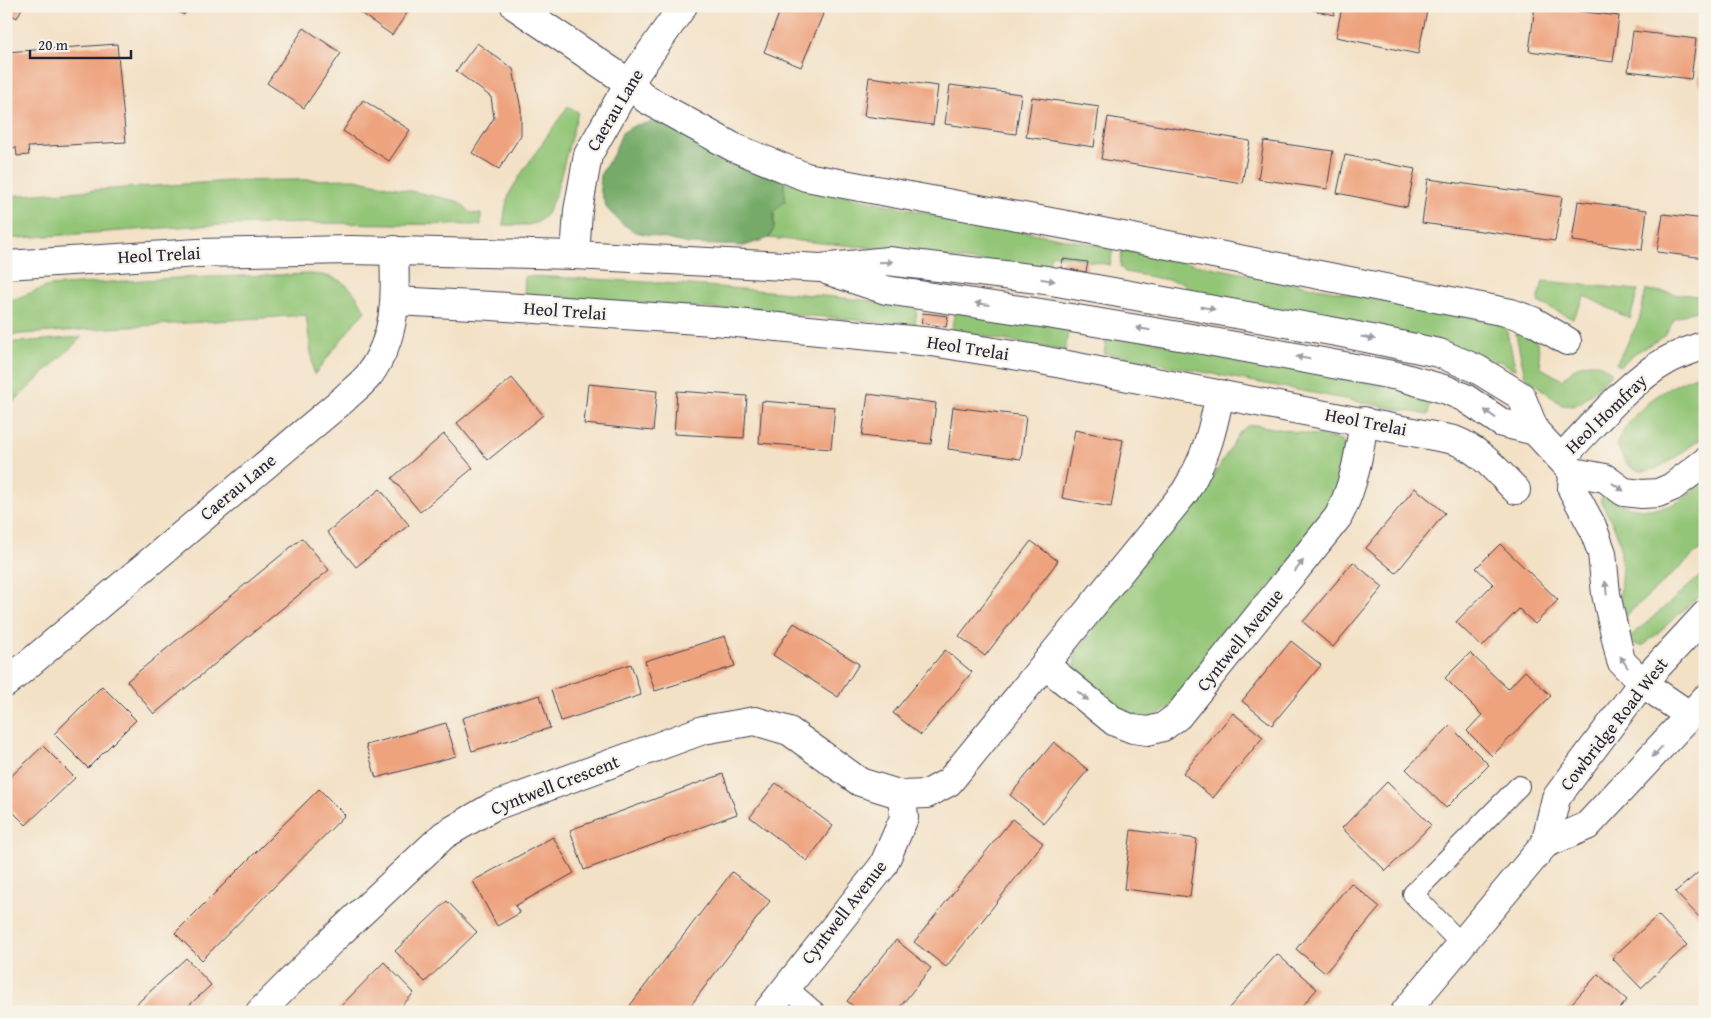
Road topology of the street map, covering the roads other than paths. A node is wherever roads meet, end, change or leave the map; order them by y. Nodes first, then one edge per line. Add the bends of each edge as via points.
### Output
1 (515, 6) edge
2 (683, 6) edge
3 (629, 83) junction
4 (394, 250) junction
5 (575, 255) junction
6 (6, 264) edge
7 (395, 301) junction
8 (1567, 340) dead end
9 (1705, 345) edge
10 (1220, 394) junction
11 (1364, 421) junction
12 (1705, 462) edge
13 (1567, 465) junction
14 (1516, 490) dead end
15 (1705, 615) edge
16 (1045, 665) junction
17 (6, 683) edge
18 (1642, 683) junction
19 (1697, 707) edge
20 (1519, 786) dead end
21 (902, 795) junction
22 (1545, 844) junction
23 (1461, 944) junction
24 (786, 987) junction
25 (260, 1012) edge
26 (767, 1012) edge
27 (815, 1012) edge
28 (1405, 1012) edge

1 - 3 main road
2 - 3 main road, Caerau Lane
3 - 5 main road, Caerau Lane via 588,155 578,211
3 - 8 main road via 646,99 732,147 806,177 1511,313
4 - 5 main road, Heol Trelai
4 - 6 main road, Heol Trelai via 198,253
4 - 7 main road, Caerau Lane
5 - 13 main road, Heol Trelai via 821,268 888,261 1046,280 1402,344 1462,362 1521,396 1535,430
7 - 10 main road, Heol Trelai via 718,322 895,338 1031,358
7 - 17 main road, Caerau Lane via 392,325 383,352 368,376
9 - 13 main road, Heol Homfray via 1666,361 1631,386
10 - 11 main road, Heol Trelai
10 - 16 main road via 1210,440 1189,486
11 - 14 main road, Heol Trelai via 1468,445
16 -> 11 main road, Cyntwell Avenue via 1115,722 1133,729 1148,731 1163,727 1178,716 1338,517 1353,482
13 -> 12 main road via 1605,478 1624,492 1642,494 1658,493 1672,487
18 -> 13 main road via 1621,661 1606,594 1602,553 1572,489
15 - 18 main road, Cowbridge Road West
16 - 21 main road via 949,782 927,794
18 - 19 main road
18 - 22 main road, Cowbridge Road West via 1556,798
19 -> 22 main road, Cowbridge Road West via 1587,826
20 - 23 lane via 1413,894
21 - 24 main road, Cyntwell Avenue via 904,818 883,866
21 - 25 main road, Cyntwell Crescent via 860,782 789,731 755,721 703,730 492,807 444,835
22 - 23 main road, Cowbridge Road West
23 - 28 main road, Cowbridge Road West
24 - 26 main road, Cyntwell Avenue
24 - 27 lane

